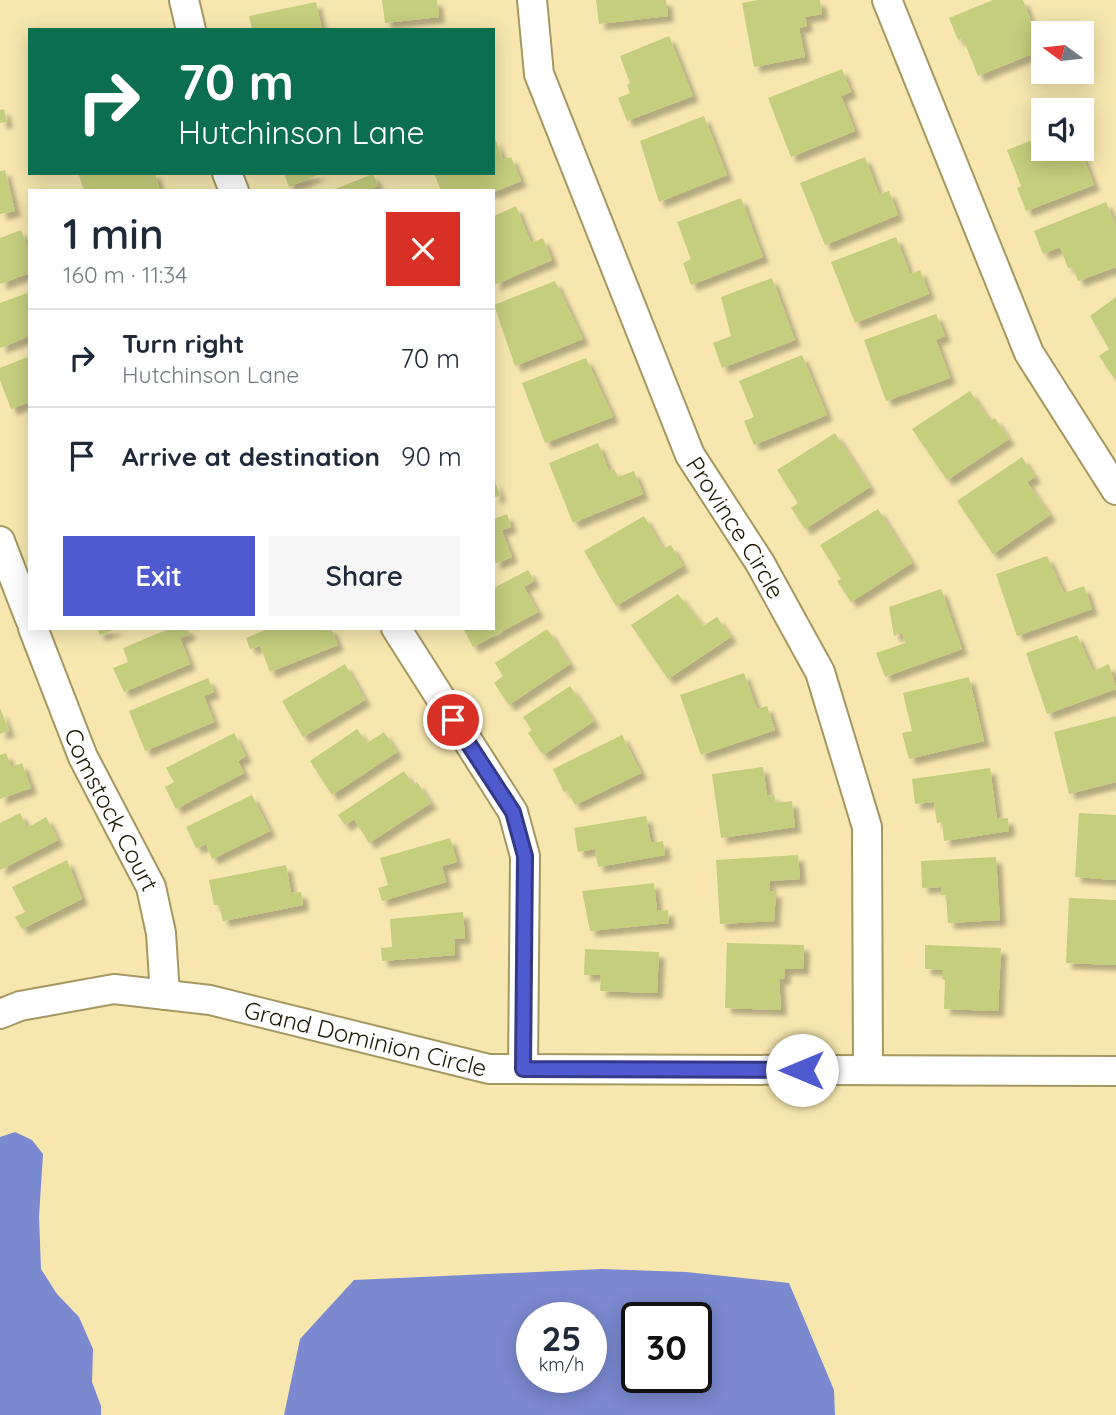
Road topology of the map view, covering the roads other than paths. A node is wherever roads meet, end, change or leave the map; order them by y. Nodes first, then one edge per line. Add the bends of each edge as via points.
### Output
1 (184, 0) edge
2 (532, 0) edge
3 (887, 0) edge
4 (191, 28) edge
5 (1116, 490) edge
6 (0, 541) edge
7 (28, 614) edge
8 (34, 630) edge
9 (397, 630) edge
10 (165, 995) junction
11 (0, 1014) edge
12 (523, 1069) junction
13 (867, 1070) junction
14 (1116, 1071) edge

1 - 4 street
2 - 13 street, Province Circle via 539,74 690,455 760,563 820,672 867,827
3 - 5 street via 1029,353
6 - 7 street
8 - 10 street, Comstock Court via 83,757 151,887
9 - 12 street via 513,812 523,848
10 - 11 street, Grand Dominion Circle via 114,989 20,1006
10 - 12 street, Grand Dominion Circle via 211,1000 489,1069
12 - 13 street, Grand Dominion Circle
13 - 14 street, Grand Dominion Circle

